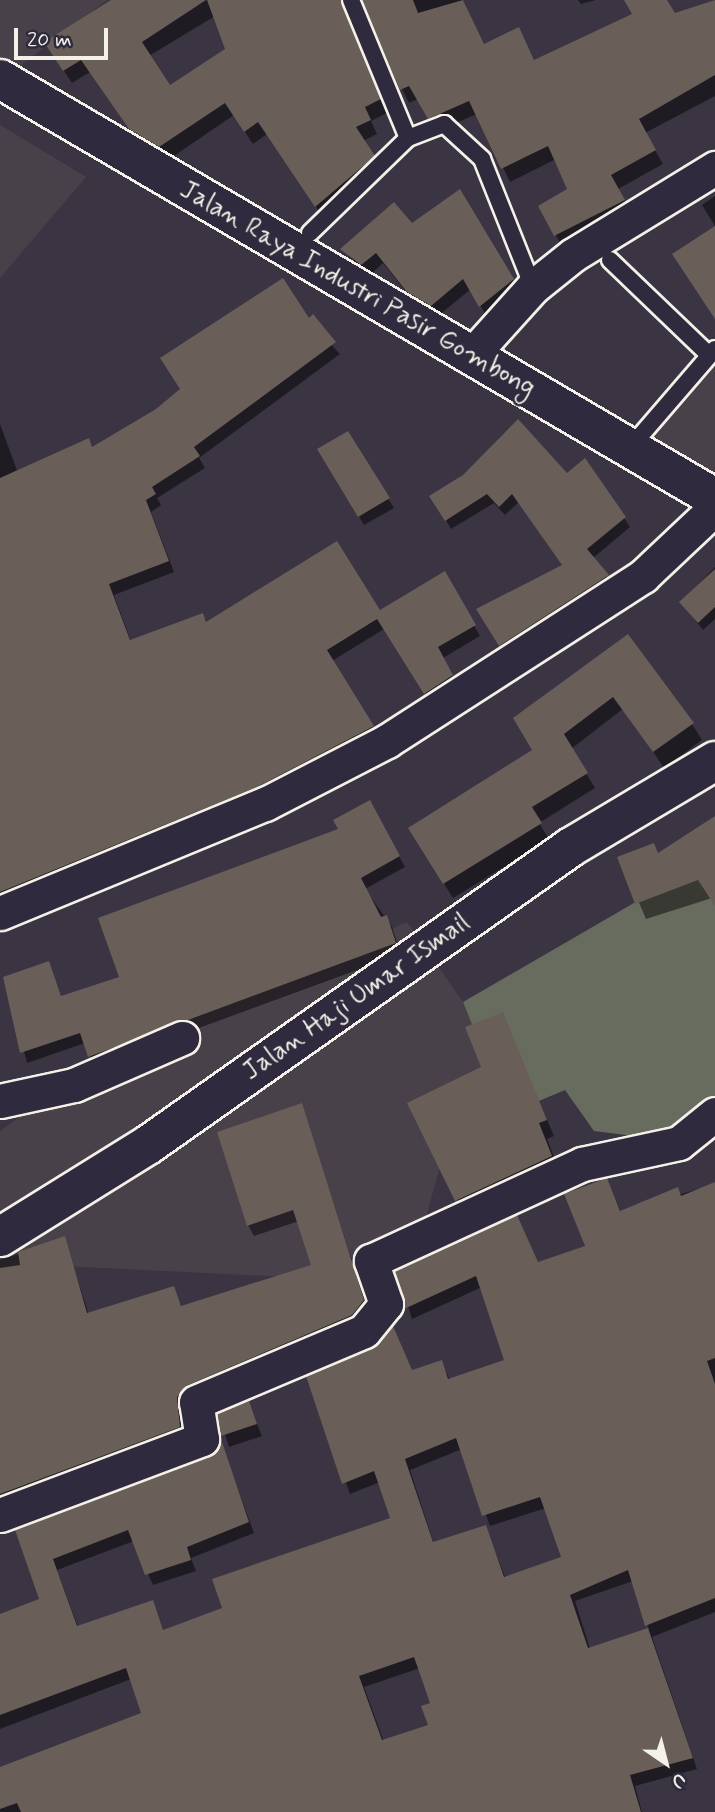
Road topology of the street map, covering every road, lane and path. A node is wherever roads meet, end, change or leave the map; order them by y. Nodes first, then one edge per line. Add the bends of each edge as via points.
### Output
1 (351, 0) edge
2 (4, 87) edge
3 (408, 138) junction
4 (715, 168) edge
5 (310, 233) dead end
6 (610, 260) dead end
7 (533, 287) junction
8 (711, 352) edge
9 (470, 357) junction
10 (629, 449) junction
11 (715, 498) edge
12 (715, 508) edge
13 (715, 761) edge
14 (0, 913) edge
15 (182, 1038) dead end
16 (0, 1101) edge
17 (715, 1114) edge
18 (0, 1237) edge
19 (0, 1515) edge

1 - 3 lane
2 - 9 main road, Jalan Raya Industri Pasir Gombong
3 - 5 lane
3 - 7 lane via 444,124 482,159
4 - 7 street via 573,255
6 - 8 lane
7 - 9 street
8 - 10 lane
9 - 10 main road, Jalan Raya Industri Pasir Gombong
10 - 11 main road, Jalan Raya Industri Pasir Gombong
12 - 14 street via 643,576 387,741 265,804
13 - 18 main road, Jalan Haji Umar Ismail via 571,847 148,1145
15 - 16 street via 74,1084
17 - 19 street via 679,1143 582,1164 371,1261 386,1304 364,1331 196,1402 202,1439

